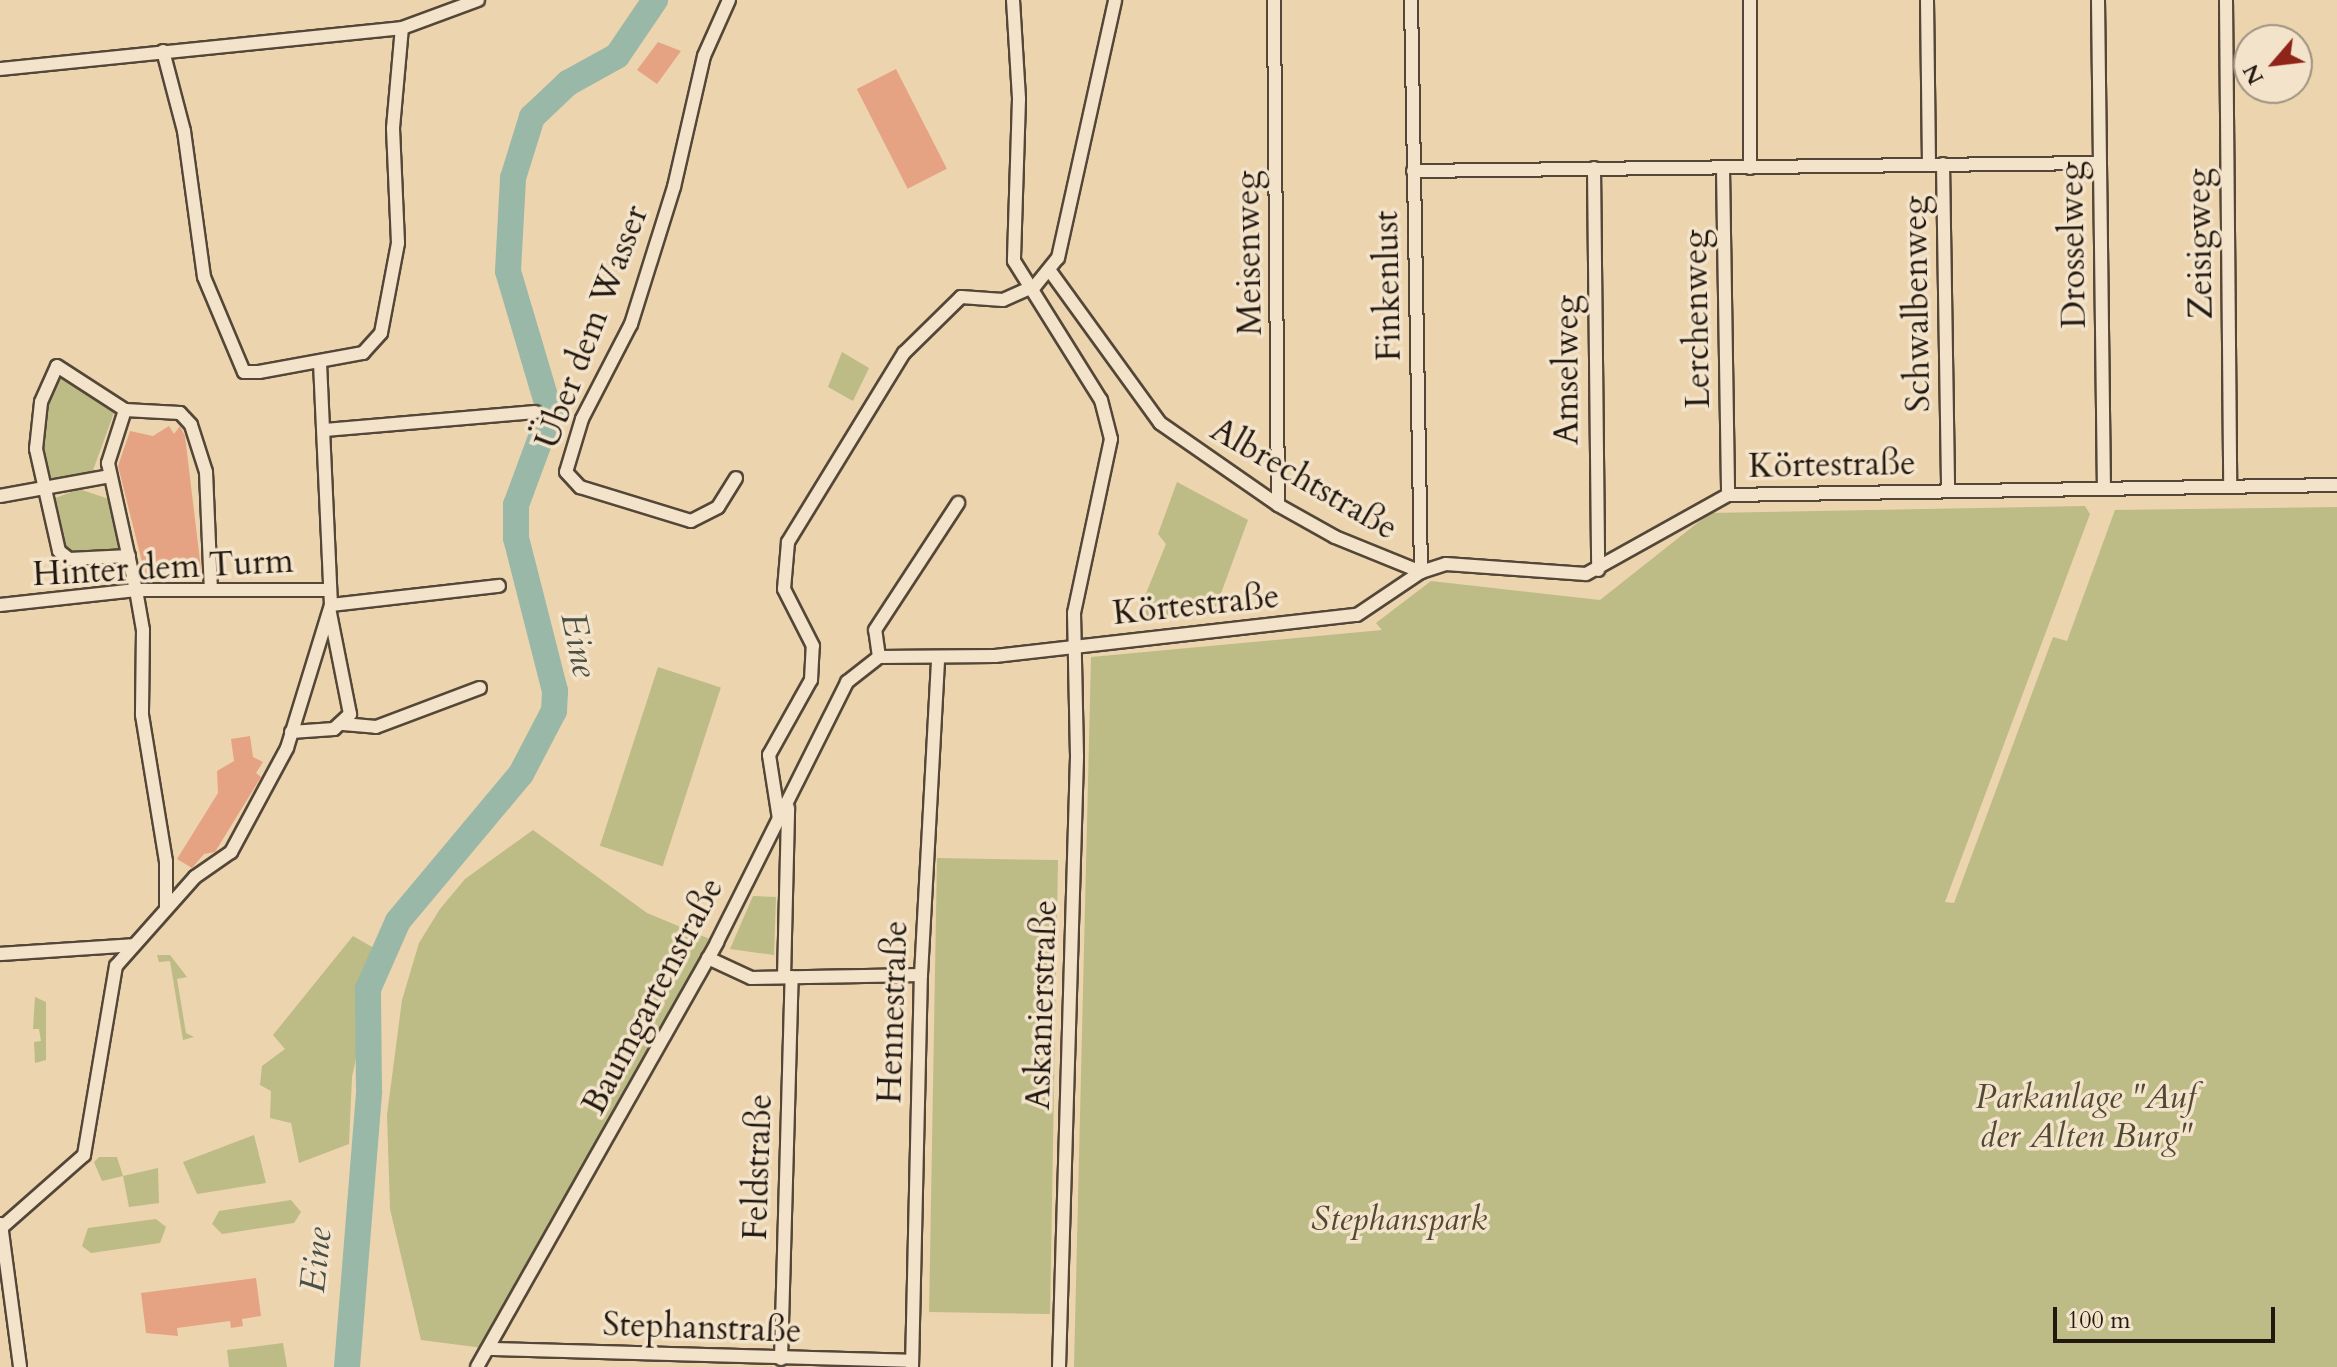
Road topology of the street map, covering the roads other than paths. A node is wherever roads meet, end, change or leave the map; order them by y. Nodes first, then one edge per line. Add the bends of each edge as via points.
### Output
1 (478, 0) edge
2 (729, 0) edge
3 (1013, 0) edge
4 (1115, 0) edge
5 (1274, 0) edge
6 (1411, 0) edge
7 (1750, 0) edge
8 (1927, 0) edge
9 (2098, 0) edge
10 (2226, 0) edge
11 (402, 28) junction
12 (163, 51) junction
13 (0, 69) edge
14 (1929, 163) junction
15 (2100, 163) junction
16 (1943, 164) junction
17 (1594, 168) junction
18 (1750, 168) junction
19 (1723, 169) junction
20 (1413, 171) junction
21 (1050, 271) junction
22 (1035, 286) junction
23 (320, 362) junction
24 (125, 410) junction
25 (535, 412) dead end
26 (325, 430) junction
27 (110, 476) junction
28 (736, 478) dead end
29 (2337, 485) edge
30 (2230, 487) junction
31 (2104, 489) junction
32 (1948, 491) junction
33 (43, 492) junction
34 (1728, 495) junction
35 (0, 496) edge
36 (958, 503) dead end
37 (1278, 505) junction
38 (129, 556) junction
39 (1598, 570) junction
40 (1421, 572) junction
41 (499, 586) dead end
42 (211, 589) junction
43 (136, 590) junction
44 (329, 590) junction
45 (0, 605) edge
46 (330, 608) junction
47 (1079, 646) junction
48 (879, 657) junction
49 (938, 658) junction
50 (480, 688) dead end
51 (343, 724) junction
52 (291, 732) junction
53 (788, 805) junction
54 (779, 819) junction
55 (166, 908) junction
56 (134, 945) junction
57 (0, 954) edge
58 (708, 958) junction
59 (921, 975) junction
60 (788, 977) junction
61 (1, 1227) edge
62 (491, 1349) junction
63 (781, 1359) junction
64 (912, 1364) edge
65 (20, 1367) edge
66 (477, 1367) edge
67 (1059, 1367) edge

1 - 11 street
2 - 28 street, Über dem Wasser via 694,97 674,187 631,324 566,459 571,482 691,521 718,507
3 - 22 street, Körtestraße via 1019,99 1014,261
4 - 21 street via 1058,258
5 - 37 street, Meisenweg
6 - 20 street, Finkenlust
7 - 18 street
8 - 14 street, Schwalbenweg
9 - 15 street, Drosselweg
10 - 30 street, Zeisigweg
11 - 12 street
11 - 23 street via 393,128 398,243 376,343 363,353
12 - 13 street
12 - 23 street via 185,140 202,269 244,372
14 - 16 street
14 - 18 street
15 - 16 street
15 - 31 street, Drosselweg
16 - 32 street, Schwalbenweg
17 - 19 street
17 - 20 street
17 - 39 street, Amselweg
18 - 19 street
19 - 34 street, Lerchenweg
20 - 40 street, Finkenlust
21 - 22 street
21 - 37 street, Albrechtstraße via 1160,423
22 - 47 street, Körtestraße via 1110,421 1105,480 1074,613
22 - 54 street via 1003,300 961,297 904,353 788,542 784,589 813,646 811,680 769,755
23 - 26 street
24 - 27 street via 108,463
24 - 33 street via 57,366 38,412
24 - 42 street via 180,413 191,425 206,472
25 - 26 street
26 - 44 street
27 - 33 street
27 - 38 street
29 - 30 street, Körtestraße
30 - 31 street, Körtestraße
31 - 32 street, Körtestraße
32 - 34 street, Körtestraße
33 - 35 street
33 - 38 street via 62,556
34 - 39 street, Körtestraße
36 - 48 street via 875,630
37 - 40 street, Albrechtstraße via 1335,537
38 - 43 street
39 - 40 street, Körtestraße via 1569,575 1446,564
40 - 47 street, Körtestraße via 1357,615
41 - 46 street
42 - 43 street, Hinter dem Turm
42 - 44 street, Hinter dem Turm
43 - 45 street, Hinter dem Turm
43 - 55 street via 142,715 166,861
44 - 46 street
46 - 51 street via 350,714
46 - 52 street
47 - 49 street, Körtestraße
47 - 67 street, Askanierstraße
48 - 49 street, Körtestraße
48 - 53 street, Baumgartenstraße via 847,682
49 - 59 street, Hennestraße
50 - 51 street via 376,727
51 - 52 street via 321,733
52 - 55 street via 231,852
53 - 54 street, Baumgartenstraße
53 - 60 street, Feldstraße
54 - 58 street, Baumgartenstraße
55 - 56 street
56 - 57 street
56 - 61 street via 109,985 84,1155
58 - 60 street via 751,978
58 - 62 street, Baumgartenstraße
59 - 60 street
59 - 64 street, Hennestraße
60 - 63 street, Feldstraße
61 - 65 street
62 - 63 street, Stephanstraße
62 - 66 street, Baumgartenstraße
63 - 64 street, Stephanstraße

